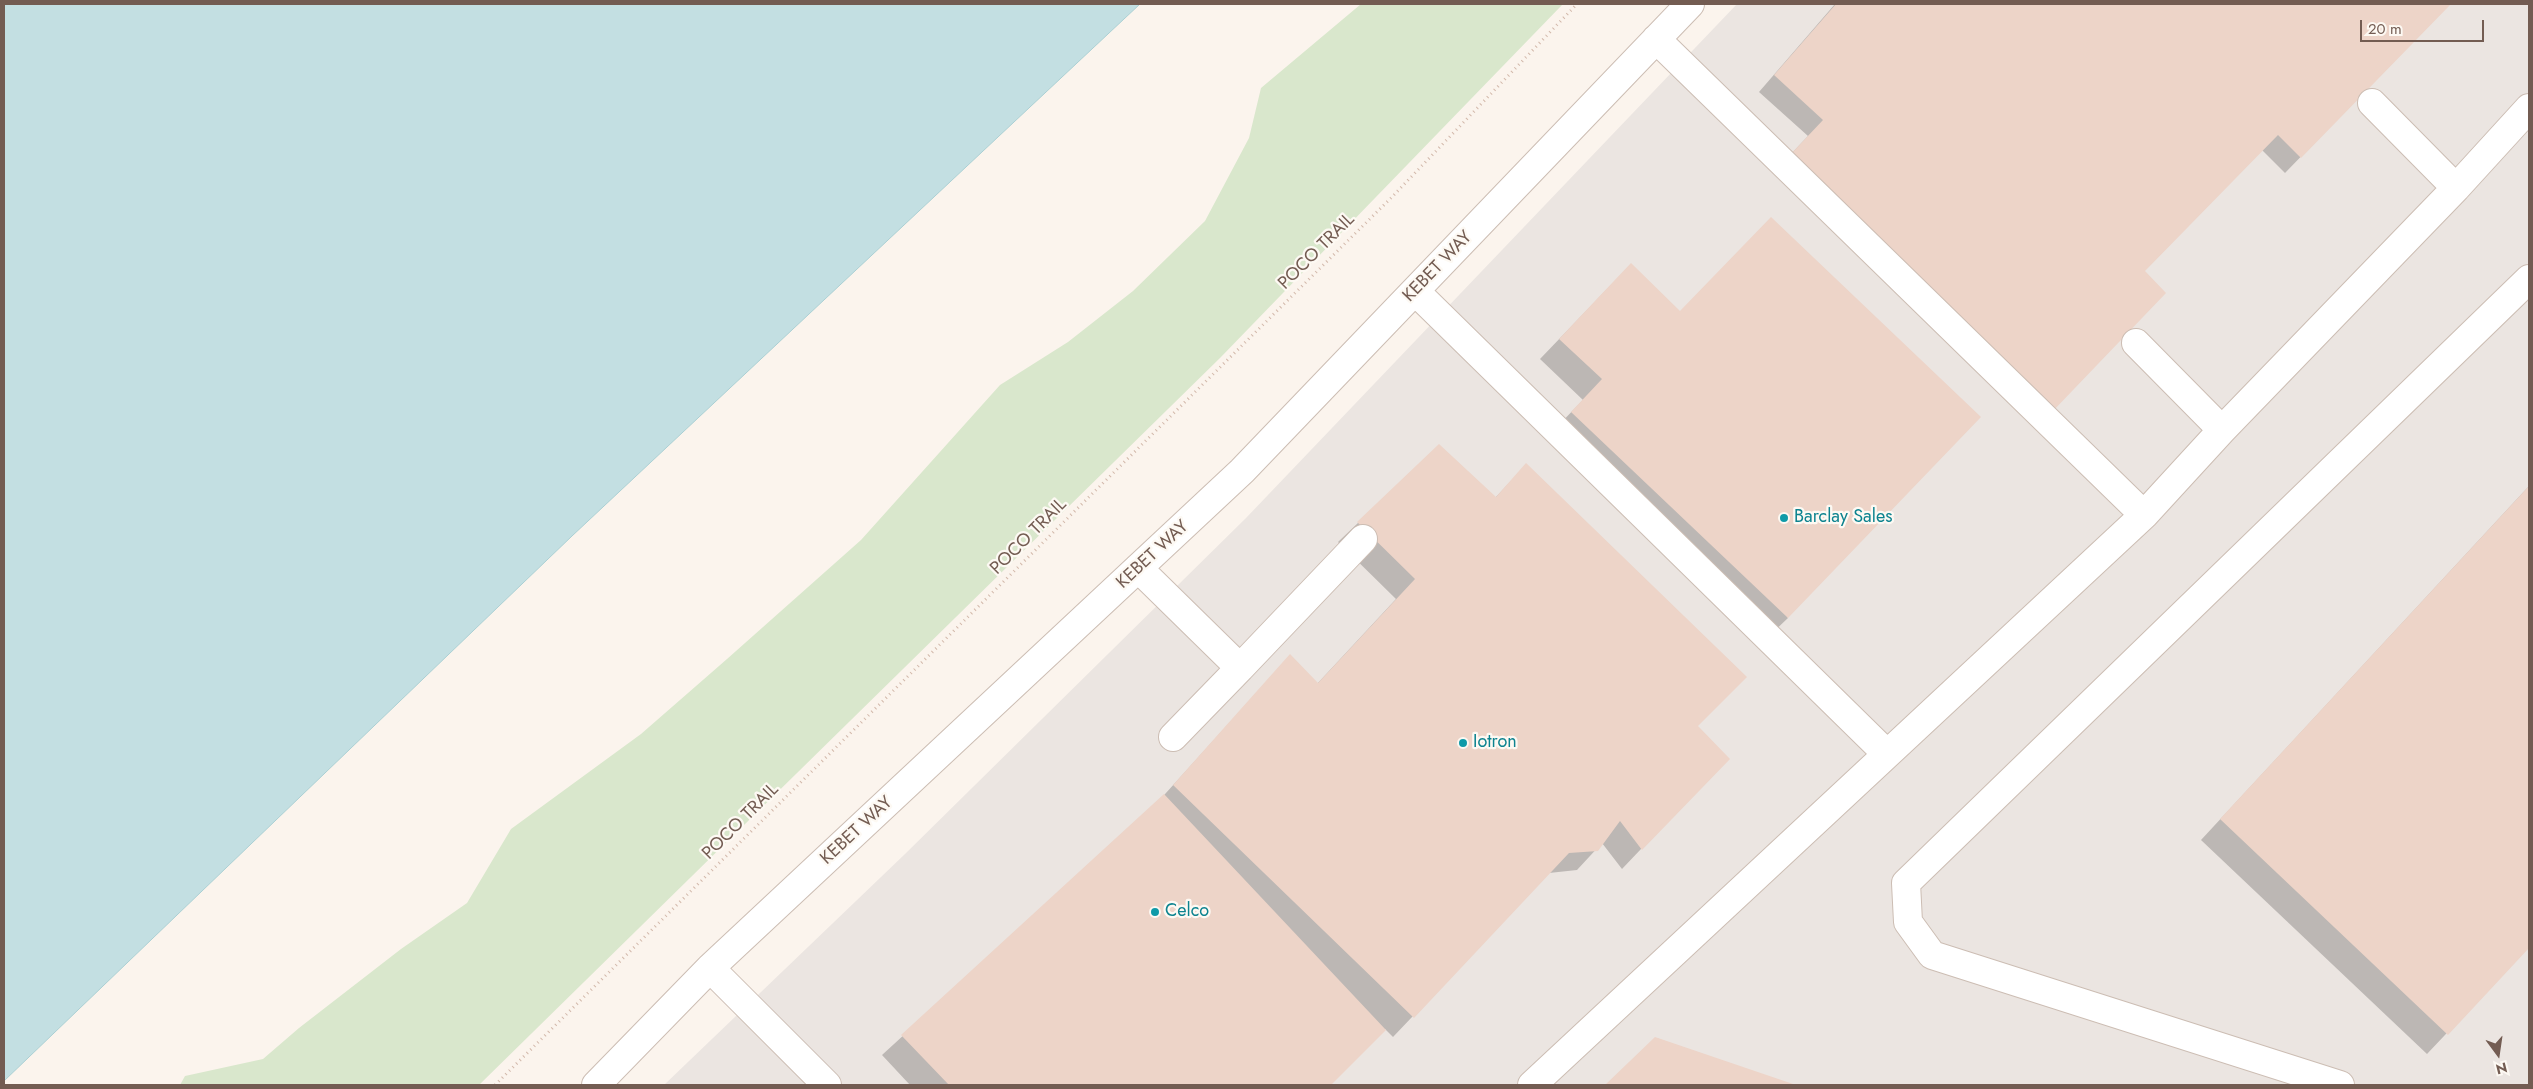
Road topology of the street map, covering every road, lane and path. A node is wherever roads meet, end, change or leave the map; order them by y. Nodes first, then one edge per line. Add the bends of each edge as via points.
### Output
1 (1577, 4) edge
2 (1690, 4) edge
3 (1656, 39) junction
4 (2372, 103) dead end
5 (2529, 108) edge
6 (2456, 188) junction
7 (2529, 279) edge
8 (1415, 291) junction
9 (2136, 343) dead end
10 (2222, 430) junction
11 (2144, 515) junction
12 (1363, 539) dead end
13 (1138, 568) junction
14 (1240, 668) junction
15 (1173, 737) dead end
16 (1887, 754) junction
17 (710, 968) junction
18 (495, 1085) edge
19 (596, 1085) edge
20 (827, 1085) edge
21 (1532, 1085) edge
22 (2340, 1085) edge

1 - 18 path, POCO TRAIL via 1391,198
2 - 3 street, KEBET WAY
3 - 8 street, KEBET WAY
3 - 11 street
4 - 6 street
5 - 6 street
6 - 10 street
7 - 22 street via 1906,883 1908,922 1932,955
8 - 13 street, KEBET WAY via 1242,471
8 - 16 street
9 - 10 street
10 - 11 street
11 - 16 street
12 - 14 street
13 - 14 street
13 - 17 street, KEBET WAY
14 - 15 street
16 - 21 street
17 - 19 street, KEBET WAY
17 - 20 street

